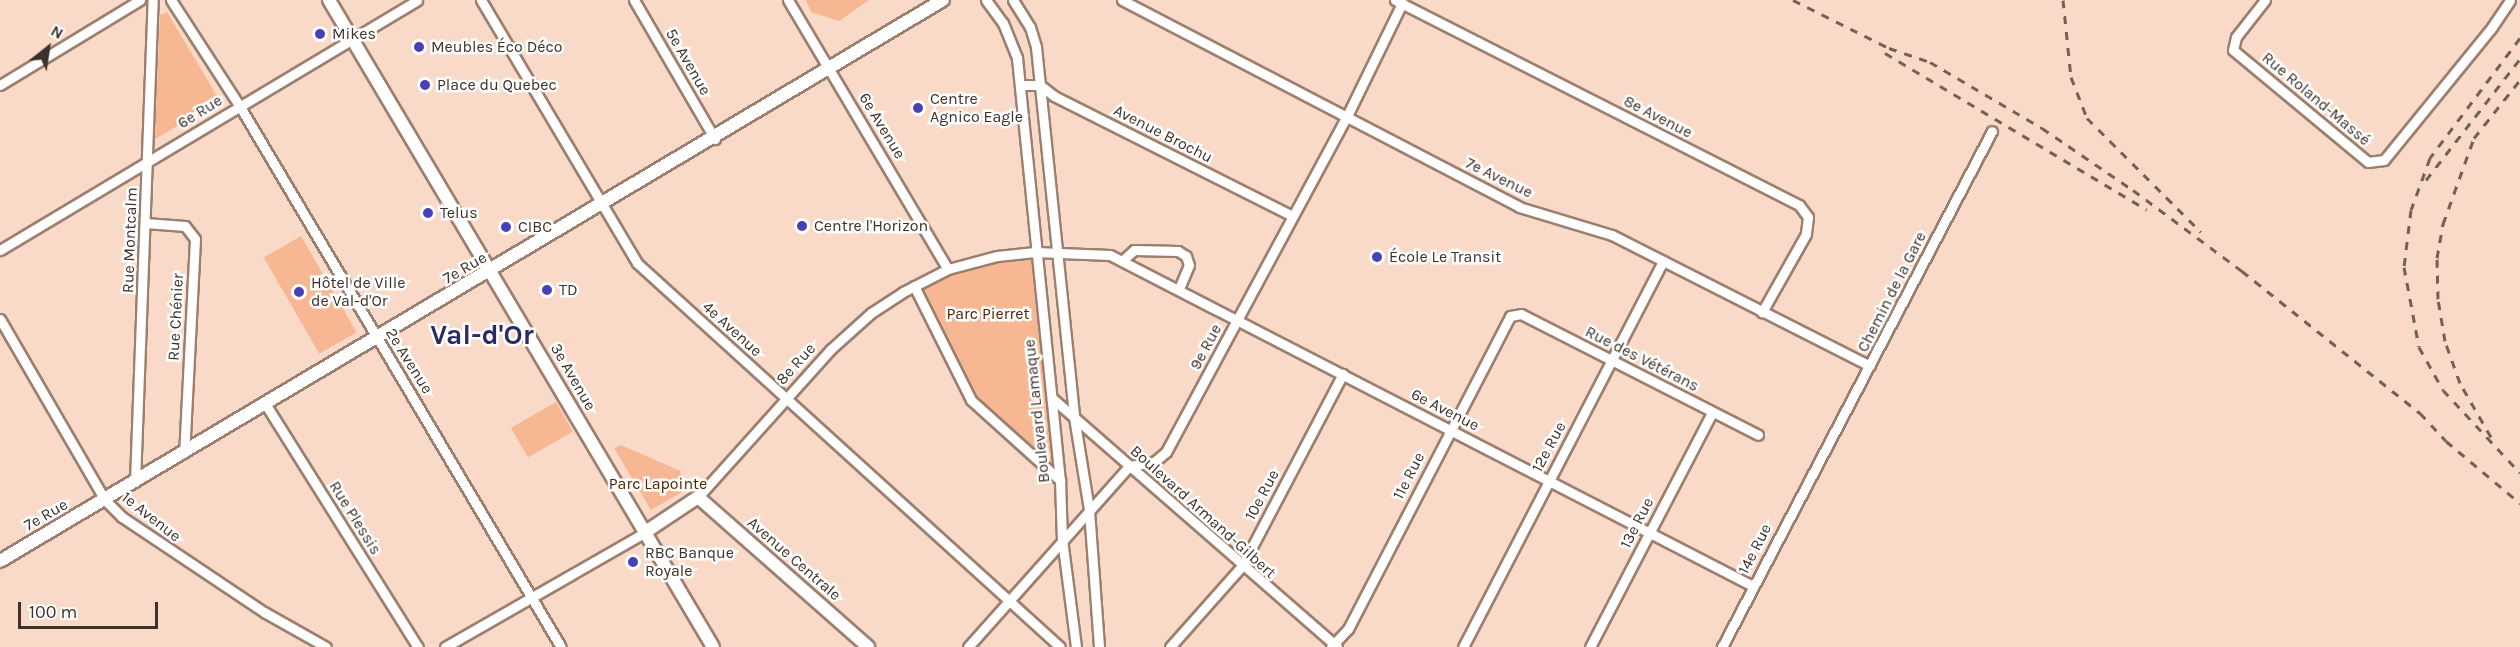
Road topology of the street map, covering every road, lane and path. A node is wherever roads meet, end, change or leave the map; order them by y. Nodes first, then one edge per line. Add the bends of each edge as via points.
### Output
1 (140, 0) edge
2 (153, 0) edge
3 (171, 0) edge
4 (329, 0) edge
5 (417, 0) edge
6 (481, 0) edge
7 (634, 0) edge
8 (788, 0) edge
9 (944, 0) edge
10 (986, 0) edge
11 (1013, 0) edge
12 (1122, 0) edge
13 (2265, 0) edge
14 (2510, 0) edge
15 (1399, 2) edge
16 (352, 38) junction
17 (831, 70) junction
18 (0, 85) edge
19 (1020, 85) junction
20 (1040, 86) junction
21 (238, 105) junction
22 (1347, 116) junction
23 (1992, 131) dead end
24 (715, 139) junction
25 (147, 163) junction
26 (603, 206) junction
27 (1293, 216) junction
28 (145, 223) junction
29 (0, 250) edge
30 (1035, 252) junction
31 (1059, 252) junction
32 (1123, 260) junction
33 (1663, 261) junction
34 (948, 269) junction
35 (492, 272) junction
36 (914, 286) junction
37 (1179, 288) junction
38 (1762, 312) junction
39 (1510, 316) joint
40 (0, 319) edge
41 (1238, 319) junction
42 (376, 338) junction
43 (1611, 360) junction
44 (1870, 366) junction
45 (1343, 374) junction
46 (787, 398) junction
47 (1052, 398) junction
48 (266, 405) junction
49 (1712, 413) junction
50 (1074, 417) junction
51 (1450, 429) junction
52 (1758, 435) dead end
53 (184, 453) junction
54 (1815, 465) joint
55 (1129, 466) junction
56 (1060, 480) junction
57 (1548, 480) junction
58 (135, 482) junction
59 (698, 497) junction
60 (105, 500) junction
61 (1089, 510) junction
62 (1648, 531) junction
63 (644, 533) junction
64 (1062, 539) junction
65 (0, 561) edge
66 (1242, 566) junction
67 (1753, 586) junction
68 (532, 598) junction
69 (1009, 600) junction
70 (1334, 646) edge
71 (326, 647) edge
72 (418, 647) edge
73 (446, 647) edge
74 (561, 647) edge
75 (713, 647) edge
76 (868, 647) edge
77 (968, 647) edge
78 (1060, 647) edge
79 (1076, 647) edge
80 (1099, 647) edge
81 (1170, 647) edge
82 (1463, 647) edge
83 (1590, 647) edge
84 (1722, 647) edge

1 - 18 street
2 - 25 street, Rue Montcalm
3 - 21 street, 2e Avenue
4 - 16 main road, 3e Avenue
5 - 16 street, 6e Rue
6 - 26 street, 4e Avenue
7 - 24 street, 5e Avenue
8 - 17 street, 6e Avenue
9 - 17 main road, 7e Rue
10 - 19 street, Boulevard Lamaque via 1012,42
11 - 20 street via 1030,27
12 - 22 street, 7e Avenue
13 - 14 street, Rue Roland-Massé via 2236,37 2233,50 2368,162 2384,160
15 - 22 street, 9e Rue
15 - 38 street, 8e Avenue via 1799,205 1808,218 1806,234
16 - 21 street, 6e Rue
16 - 35 main road, 3e Avenue
17 - 24 main road, 7e Rue
17 - 34 street, 6e Avenue
19 - 20 street, Avenue Brochu
19 - 30 street, Boulevard Lamaque
20 - 27 street, Avenue Brochu
20 - 31 street
21 - 25 street, 6e Rue
21 - 42 street, 2e Avenue
22 - 27 street, 9e Rue
22 - 33 street, 7e Avenue via 1519,207 1612,235
23 - 44 street, Chemin de la Gare
24 - 26 main road, 7e Rue
25 - 28 street, Rue Montcalm
25 - 29 street, 6e Rue
26 - 35 main road, 7e Rue
26 - 46 street, 4e Avenue via 645,270
27 - 41 street, 9e Rue
28 - 53 street, Rue Chénier via 185,226 195,239
28 - 58 street, Rue Montcalm
30 - 31 street, 8e Rue
30 - 34 street, 8e Rue via 998,256
30 - 47 street, Boulevard Lamaque
31 - 32 street, 8e Rue via 1110,255
31 - 50 street
32 - 37 street, 6e Avenue
32 - 37 street via 1134,249 1178,251 1189,265
33 - 38 street, 7e Avenue
33 - 43 street, 12e Rue
34 - 36 street, 8e Rue
35 - 42 main road, 7e Rue
35 - 63 main road, 3e Avenue
36 - 46 street, 8e Rue via 849,331
36 - 56 street via 971,400
37 - 41 street, 6e Avenue
38 - 44 street, 7e Avenue
39 - 43 street, Rue des Vétérans via 1521,314
39 - 51 street, 11e Rue
40 - 60 street, 1e Avenue
41 - 45 street, 6e Avenue
41 - 55 street, 9e Rue via 1166,452 1154,462
42 - 48 main road, 7e Rue
42 - 68 street, 2e Avenue
43 - 49 street, Rue des Vétérans
43 - 57 street, 12e Rue
44 - 54 street, Chemin de la Gare
45 - 51 street, 6e Avenue
45 - 66 street, 10e Rue
46 - 59 street, 8e Rue
46 - 69 street, 4e Avenue
47 - 50 street, Boulevard Armand-Gilbert
47 - 56 street, Boulevard Lamaque
48 - 53 main road, 7e Rue
48 - 72 street, Rue Plessis
49 - 52 street, Rue des Vétérans
49 - 62 street, 13e Rue
50 - 55 street, Boulevard Armand-Gilbert
50 - 61 street
51 - 57 street, 6e Avenue
51 - 70 street, 11e Rue via 1348,629
53 - 58 main road, 7e Rue
54 - 67 street, 14e Rue
55 - 61 street
55 - 66 street, Boulevard Armand-Gilbert
56 - 64 street, Boulevard Lamaque
57 - 62 street, 6e Avenue
57 - 82 street, 12e Rue
58 - 60 main road, 7e Rue
59 - 63 main road, 8e Rue
59 - 76 main road, Avenue Centrale
60 - 65 main road, 7e Rue
60 - 71 street, 1e Avenue via 131,525 186,562
61 - 64 street
61 - 80 street
62 - 67 street, 6e Avenue
62 - 83 street, 13e Rue
63 - 68 street, 8e Rue
63 - 75 main road, 3e Avenue
64 - 69 street
64 - 79 street, Boulevard Lamaque
66 - 70 street, Boulevard Armand-Gilbert
66 - 81 street, 10e Rue
67 - 84 street, 14e Rue
68 - 73 street, 8e Rue
68 - 74 street, 2e Avenue
69 - 77 street
69 - 78 street, 4e Avenue

